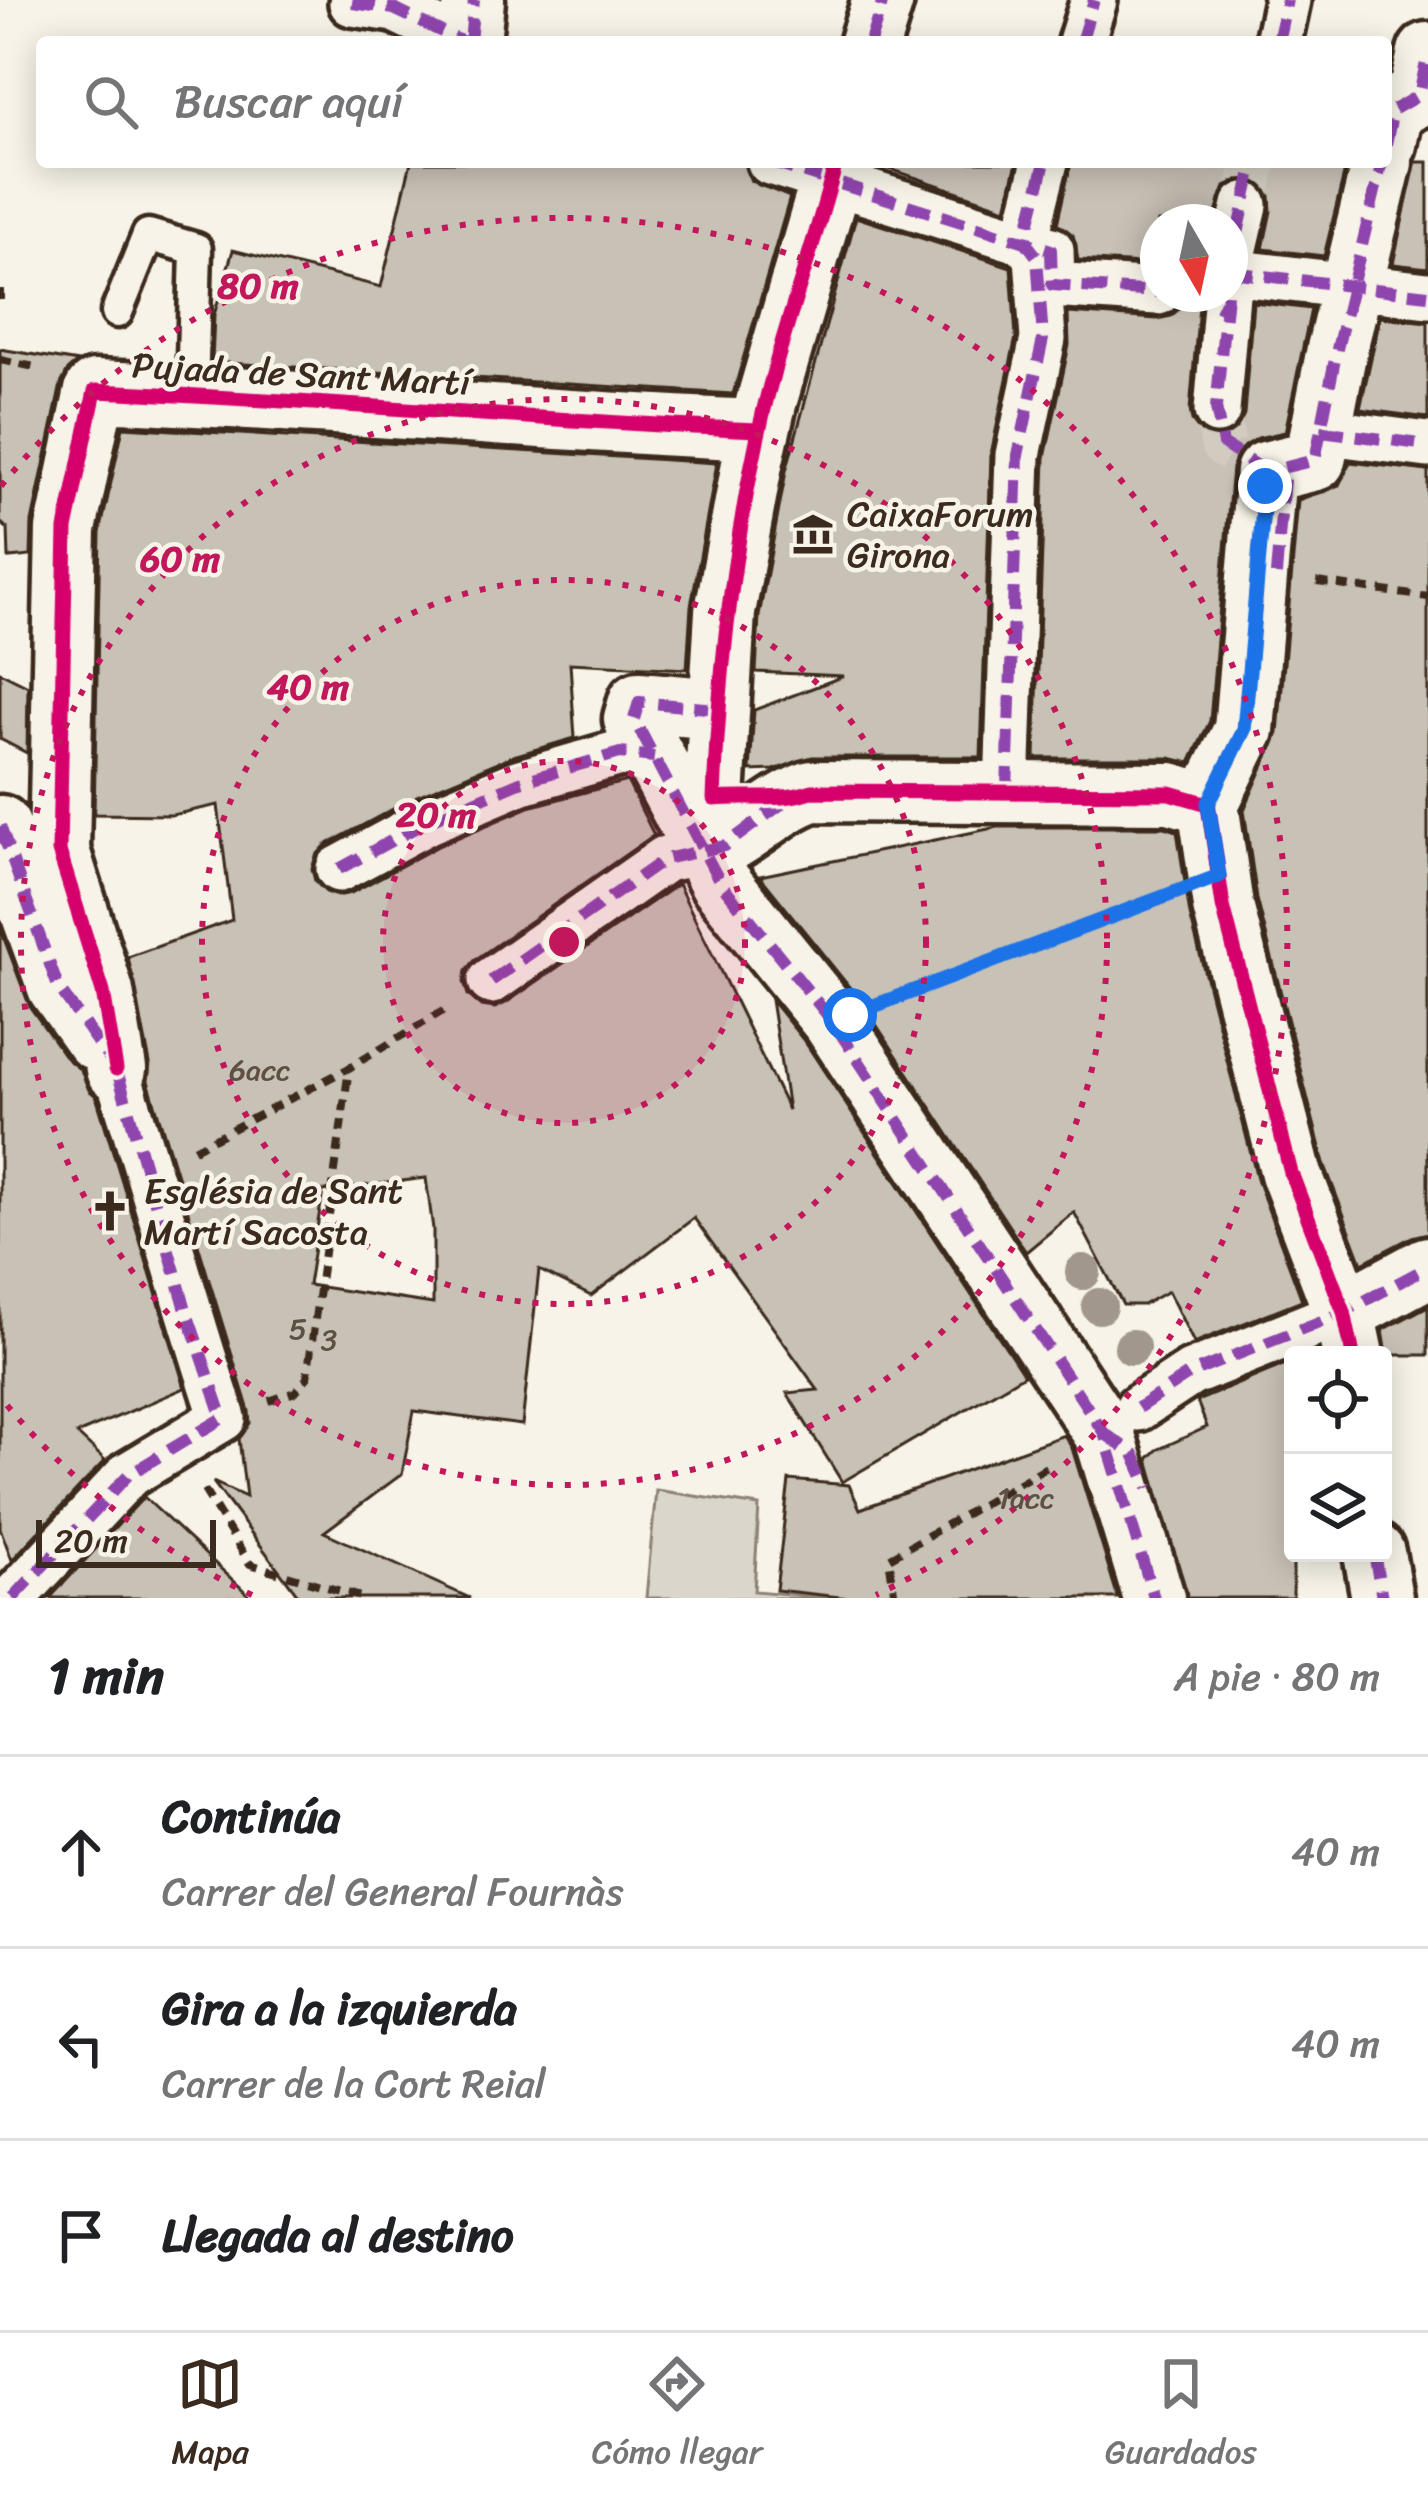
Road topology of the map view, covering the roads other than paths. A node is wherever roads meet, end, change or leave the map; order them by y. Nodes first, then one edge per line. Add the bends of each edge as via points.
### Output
1 (883, 0) edge
2 (1094, 0) edge
3 (1287, 0) edge
4 (352, 3) dead end
5 (467, 19) edge
6 (872, 36) edge
7 (1083, 36) edge
8 (1279, 36) edge
9 (1428, 53) edge
10 (1392, 115) edge
11 (1044, 168) edge
12 (1381, 168) edge
13 (833, 172) edge
14 (1025, 241) junction
15 (1354, 284) junction
16 (1248, 286) edge
17 (1140, 291) edge
18 (1428, 295) edge
19 (117, 312) dead end
20 (1226, 312) edge
21 (192, 395) junction
22 (1216, 411) tunnel mouth
23 (760, 430) junction
24 (1428, 445) edge
25 (1280, 457) junction
26 (1276, 575) road end
27 (717, 709) junction
28 (654, 758) junction
29 (1006, 792) junction
30 (1208, 804) junction
31 (708, 825) junction
32 (0, 826) edge
33 (339, 869) dead end
34 (491, 981) dead end
35 (116, 1069) junction
36 (1428, 1267) edge
37 (1348, 1333) edge
38 (1121, 1421) junction
39 (1150, 1488) dead end
40 (1376, 1562) edge
41 (13, 1598) edge
42 (1154, 1598) edge
43 (1382, 1598) edge

1 - 6 street
2 - 7 street
3 - 8 street
4 - 5 street
9 - 10 street via 1419,95
11 - 14 street
12 - 15 street
13 - 14 street
13 - 23 street
14 - 17 street via 1051,250 1052,285
14 - 29 street via 1037,257 1043,339 1018,454
15 - 16 street
15 - 18 street
15 - 25 street
19 - 21 lane via 148,235 196,249
20 - 22 street
21 - 23 street, Pujada de Sant Martí
21 - 35 street, Pujada de Sant Martí via 95,391 66,529 59,850 103,992
23 - 27 street via 725,612
24 - 25 street
25 - 26 street
25 - 30 street via 1244,730
27 - 28 street via 639,702 634,719
27 - 31 street
28 - 31 street
28 - 33 street via 620,753 520,782
29 - 30 street via 1170,793
29 - 31 street via 753,796
30 - 37 street via 1223,907 1291,1172
31 - 34 street
31 - 38 street via 734,902 833,1022 1007,1282
32 - 35 street via 58,987
35 - 41 street, Pujada de Sant Martí via 224,1418 128,1475
36 - 37 street
37 - 38 street via 1191,1373
38 - 39 street
38 - 42 street
40 - 43 street

